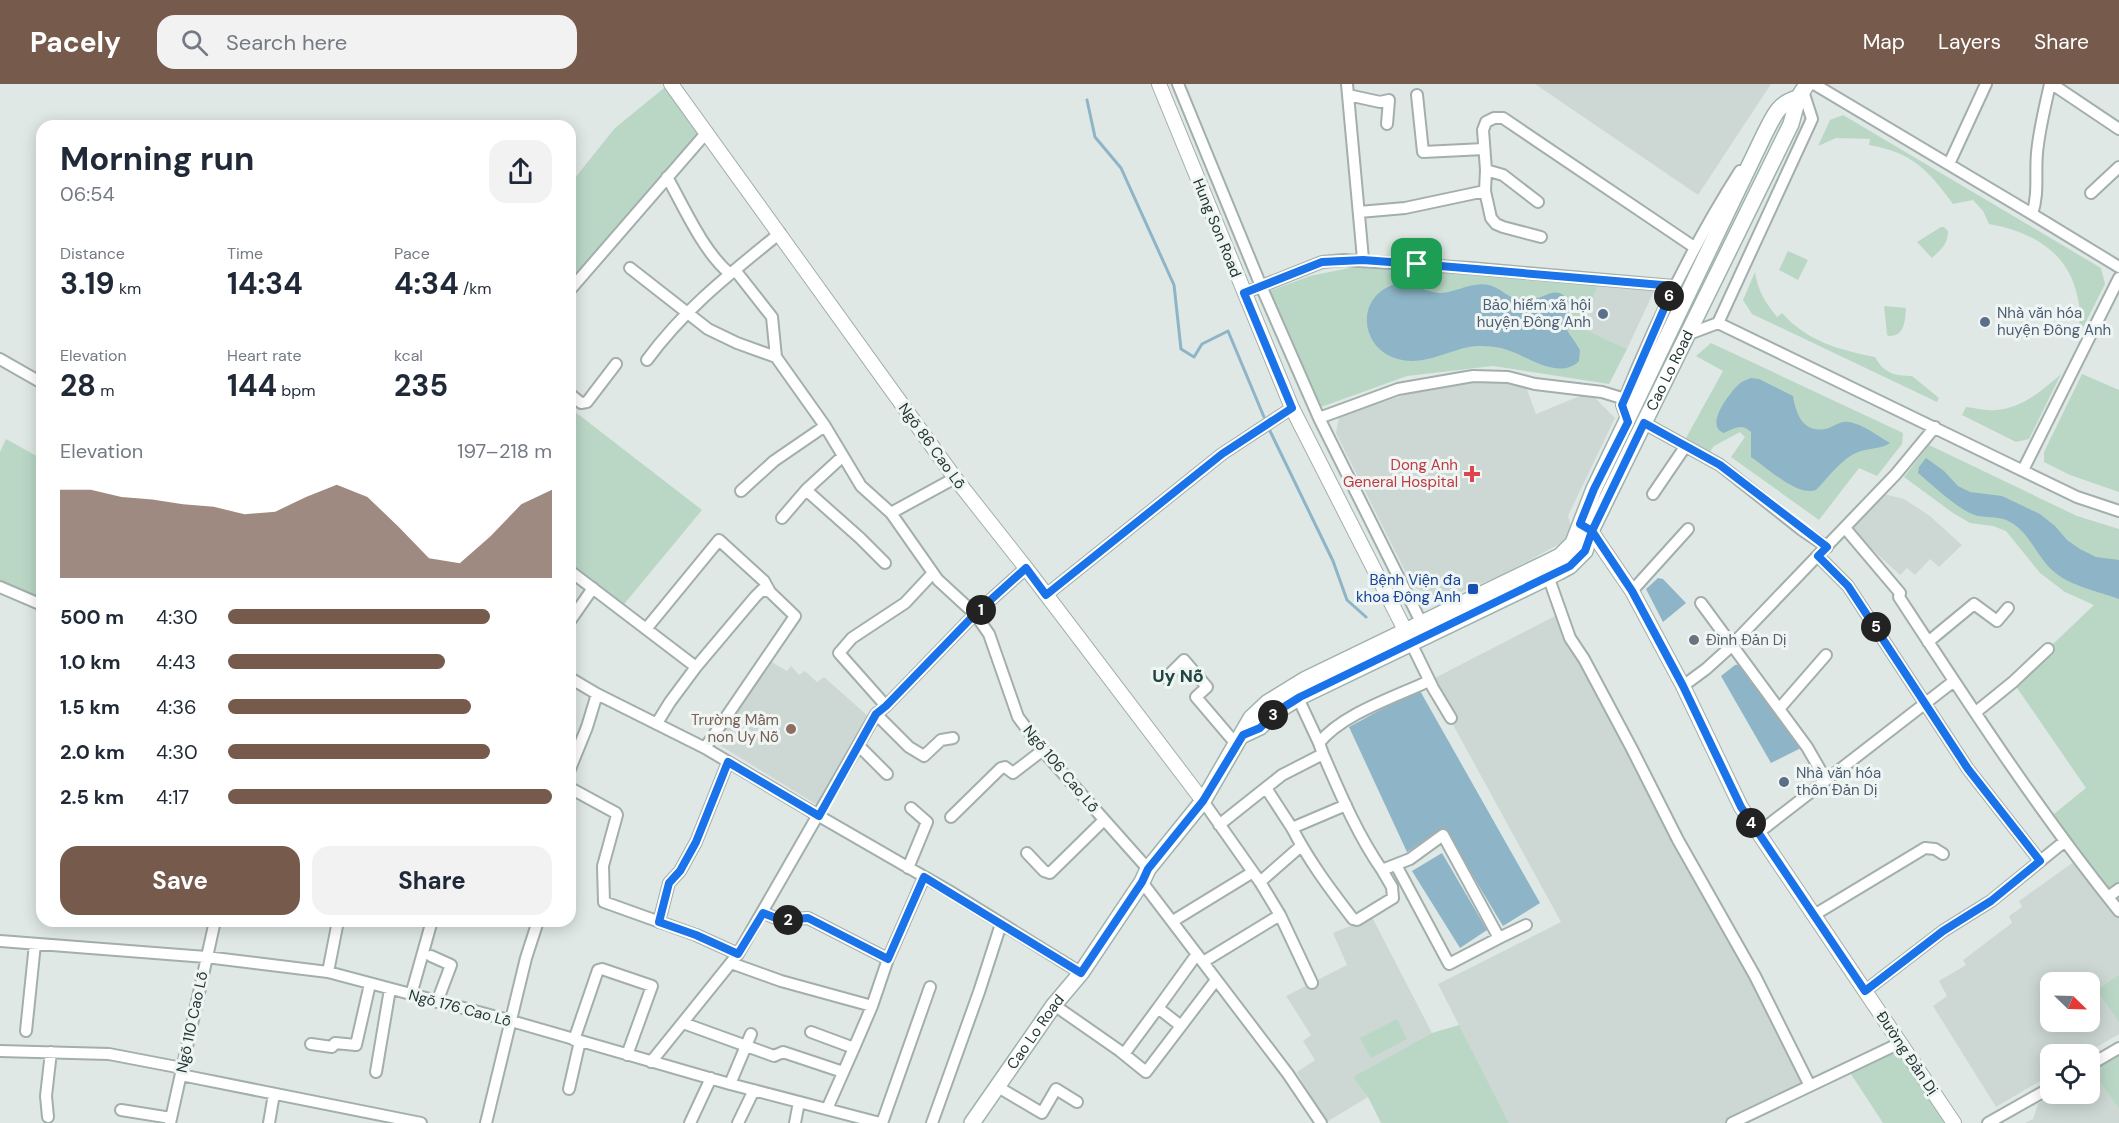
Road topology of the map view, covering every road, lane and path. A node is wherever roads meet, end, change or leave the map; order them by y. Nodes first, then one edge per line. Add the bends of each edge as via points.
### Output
1 (671, 84) edge
2 (1159, 84) edge
3 (1178, 84) edge
4 (1986, 84) edge
5 (2051, 84) edge
6 (1806, 89) edge
7 (1347, 90) edge
8 (1417, 95) dead end
9 (1387, 124) dead end
10 (2119, 129) edge
11 (707, 132) junction
12 (1765, 133) junction
13 (1484, 149) junction
14 (1949, 164) junction
15 (2119, 167) edge
16 (1486, 170) junction
17 (667, 177) junction
18 (1485, 191) junction
19 (2091, 194) dead end
20 (1538, 202) dead end
21 (1359, 212) junction
22 (2032, 214) junction
23 (780, 233) junction
24 (1541, 237) dead end
25 (1694, 247) junction
26 (1363, 260) junction
27 (2119, 267) edge
28 (630, 268) dead end
29 (732, 271) junction
30 (2119, 278) edge
31 (576, 283) edge
32 (1261, 286) junction
33 (1674, 286) junction
34 (1244, 293) junction
35 (687, 311) junction
36 (1718, 323) junction
37 (1689, 334) junction
38 (1660, 335) junction
39 (776, 357) junction
40 (0, 358) edge
41 (647, 360) dead end
42 (616, 364) dead end
43 (36, 379) edge
44 (576, 399) edge
45 (1625, 399) junction
46 (1292, 408) junction
47 (1319, 418) junction
48 (1628, 422) junction
49 (1644, 423) junction
50 (825, 426) junction
51 (1935, 427) junction
52 (1685, 447) junction
53 (843, 456) junction
54 (2023, 470) junction
55 (955, 478) junction
56 (806, 490) junction
57 (741, 491) dead end
58 (1653, 494) dead end
59 (2119, 511) edge
60 (891, 513) junction
61 (782, 518) dead end
62 (1586, 527) junction
63 (1845, 528) junction
64 (1688, 529) dead end
65 (1827, 547) junction
66 (1818, 556) junction
67 (885, 563) dead end
68 (1026, 568) junction
69 (933, 573) junction
70 (576, 575) edge
71 (1548, 576) junction
72 (0, 587) edge
73 (593, 588) junction
74 (1632, 591) junction
75 (770, 592) junction
76 (1046, 595) junction
77 (36, 602) edge
78 (1701, 603) dead end
79 (2008, 608) dead end
80 (576, 612) edge
81 (975, 614) junction
82 (1421, 622) junction
83 (646, 629) junction
84 (1408, 637) junction
85 (1929, 642) junction
86 (1730, 647) junction
87 (2048, 649) dead end
88 (1826, 655) dead end
89 (696, 667) junction
90 (1166, 678) dead end
91 (1429, 681) junction
92 (1954, 681) junction
93 (576, 682) edge
94 (1683, 686) junction
95 (597, 694) junction
96 (1298, 698) junction
97 (1925, 703) junction
98 (886, 706) junction
99 (1779, 709) junction
100 (1976, 712) junction
101 (876, 714) junction
102 (1451, 718) dead end
103 (657, 723) junction
104 (953, 738) dead end
105 (1239, 740) junction
106 (858, 745) junction
107 (705, 747) junction
108 (1321, 748) junction
109 (1043, 750) junction
110 (576, 755) edge
111 (728, 762) junction
112 (887, 774) dead end
113 (1826, 780) junction
114 (1266, 788) junction
115 (576, 791) edge
116 (1203, 801) junction
117 (1346, 805) junction
118 (911, 808) dead end
119 (819, 816) junction
120 (951, 818) dead end
121 (1104, 820) junction
122 (1219, 825) junction
123 (1292, 828) junction
124 (1758, 833) junction
125 (2065, 841) junction
126 (1301, 846) junction
127 (1028, 853) dead end
128 (1943, 854) dead end
129 (2040, 861) junction
130 (1396, 865) junction
131 (908, 868) junction
132 (1382, 870) junction
133 (1253, 872) junction
134 (1145, 875) junction
135 (924, 877) junction
136 (1260, 882) junction
137 (2119, 889) edge
138 (2108, 897) junction
139 (2119, 911) edge
140 (763, 913) junction
141 (1280, 915) junction
142 (1814, 915) junction
143 (1173, 921) junction
144 (659, 922) junction
145 (1002, 924) junction
146 (1526, 925) dead end
147 (214, 927) edge
148 (337, 927) edge
149 (430, 927) edge
150 (536, 927) edge
151 (1500, 938) junction
152 (0, 941) edge
153 (35, 944) junction
154 (206, 957) junction
155 (431, 957) dead end
156 (1200, 958) junction
157 (734, 959) junction
158 (888, 959) junction
159 (328, 972) junction
160 (1081, 973) junction
161 (1216, 980) junction
162 (1312, 983) dead end
163 (370, 984) junction
164 (930, 987) dead end
165 (390, 990) junction
166 (1865, 991) junction
167 (411, 995) junction
168 (437, 1002) junction
169 (1054, 1005) junction
170 (872, 1006) junction
171 (1158, 1008) junction
172 (511, 1021) junction
173 (683, 1023) junction
174 (1181, 1026) junction
175 (26, 1031) dead end
176 (811, 1032) dead end
177 (751, 1034) dead end
178 (577, 1040) junction
179 (1900, 1042) junction
180 (311, 1044) dead end
181 (745, 1046) junction
182 (854, 1048) junction
183 (2119, 1048) edge
184 (0, 1051) edge
185 (51, 1052) junction
186 (1124, 1054) junction
187 (627, 1055) junction
188 (2100, 1059) edge
189 (651, 1062) junction
190 (181, 1072) junction
191 (376, 1072) dead end
192 (843, 1072) junction
193 (711, 1078) junction
194 (730, 1084) junction
195 (1810, 1086) junction
196 (998, 1087) junction
197 (569, 1089) dead end
198 (754, 1090) junction
199 (274, 1094) junction
200 (2040, 1094) edge
201 (798, 1102) junction
202 (1077, 1102) dead end
203 (827, 1109) junction
204 (121, 1110) dead end
205 (48, 1117) dead end
206 (170, 1121) edge
207 (269, 1123) edge
208 (421, 1123) edge
209 (486, 1123) edge
210 (690, 1123) edge
211 (738, 1123) edge
212 (795, 1123) edge
213 (881, 1123) edge
214 (932, 1123) edge
215 (972, 1123) edge
216 (1321, 1123) edge
217 (1732, 1123) edge
218 (1954, 1123) edge
219 (1988, 1123) edge

1 - 11 street, Ngõ 86 Cao Lỗ
2 - 34 street, Hung Son Road
3 - 32 street
4 - 14 street
5 - 10 street
5 - 22 street via 2041,122 2038,198
6 - 12 main road, Cao Lo Road via 1778,108
6 - 14 street
6 - 36 street via 1812,119
6 - 37 main road, Cao Lo Road
7 - 9 street via 1380,102 1389,100
7 - 21 street
8 - 13 street via 1423,152
11 - 17 street
11 - 23 street, Ngõ 86 Cao Lỗ
12 - 25 street
12 - 38 main road, Cao Lo Road
13 - 16 street
13 - 25 street via 1482,130 1486,122 1503,118
14 - 22 street
15 - 19 street
16 - 18 street
16 - 20 street via 1503,175
17 - 29 street via 700,236 721,266
17 - 31 street
18 - 21 street via 1405,208
18 - 24 street via 1496,224
21 - 26 street
22 - 27 street
23 - 29 street
23 - 55 street, Ngõ 86 Cao Lỗ
25 - 33 street
26 - 32 street via 1322,262
26 - 33 street
28 - 35 street
29 - 35 street
29 - 39 street via 772,317
30 - 54 street
32 - 34 street
32 - 47 street
33 - 38 street
34 - 46 street, Hung Son Road
35 - 39 street via 708,329
35 - 41 street
36 - 37 street
36 - 51 street
37 - 49 main road, Cao Lo Road
38 - 45 street
38 - 48 main road, Cao Lo Road
39 - 50 street
40 - 43 street
42 - 44 street via 587,402
45 - 47 street via 1508,377 1473,376 1398,389
45 - 48 street via 1622,405
46 - 76 street via 1222,454
46 - 84 street, Hung Son Road
47 - 82 street
48 - 62 main road, Cao Lo Road via 1594,489
49 - 52 street
49 - 62 main road, Cao Lo Road
50 - 53 street, Ngõ 106 Cao Lỗ
50 - 57 street via 774,461
51 - 54 street
51 - 63 street
52 - 58 street
52 - 65 street via 1720,465
53 - 56 street
53 - 60 street, Ngõ 106 Cao Lỗ via 861,486
54 - 59 street via 2077,497
55 - 60 street
55 - 68 street, Ngõ 86 Cao Lỗ
56 - 61 street
56 - 67 street
60 - 69 street, Ngõ 106 Cao Lỗ
62 - 71 main road, Cao Lo Road via 1585,551 1570,566
62 - 74 street, Đường Đản Dị
62 - 82 main road, Cao Lo Road via 1560,556
63 - 65 street
63 - 85 street via 1900,593
64 - 74 street
65 - 66 street
66 - 86 street
66 - 97 street via 1848,586
68 - 76 street, Ngõ 86 Cao Lỗ
68 - 81 street
69 - 81 street, Ngõ 106 Cao Lỗ
69 - 98 street via 904,603 852,638 839,652
70 - 73 street
71 - 84 main road, Cao Lo Road
71 - 195 street via 1570,638 1755,976
72 - 77 street
73 - 80 street
73 - 83 street
74 - 94 street, Đường Đản Dị
75 - 83 street via 764,581 719,540
75 - 89 street via 762,590 755,597
75 - 107 street via 795,616
76 - 116 street, Ngõ 86 Cao Lỗ
78 - 86 street
79 - 85 street via 1997,621 1974,604
81 - 98 street
81 - 109 street, Ngõ 106 Cao Lỗ via 989,634 1018,717
82 - 84 main road, Cao Lo Road
83 - 89 street
84 - 91 street
84 - 96 main road, Cao Lo Road
84 - 105 main road, Cao Lo Road via 1286,690 1251,718
85 - 92 street
86 - 94 street
86 - 99 street
87 - 100 street
88 - 99 street
89 - 103 street
90 - 105 street via 1184,660 1207,687 1196,697
91 - 102 street
91 - 108 street via 1330,730
92 - 97 street
92 - 100 street
93 - 95 street
94 - 124 street, Đường Đản Dị via 1741,807
95 - 103 street
95 - 110 street
96 - 105 main road, Cao Lo Road
96 - 108 street
97 - 113 street
97 - 129 street via 1968,769
98 - 101 street
99 - 113 street
100 - 125 street
101 - 104 street via 909,747 924,756 941,740
101 - 106 street
103 - 107 street
105 - 116 main road, Cao Lo Road
106 - 112 street
106 - 119 street
107 - 111 street
108 - 114 street
108 - 117 street
109 - 120 street via 1013,773 1002,768
109 - 121 street, Ngõ 106 Cao Lỗ
111 - 119 street
111 - 144 street via 696,842 669,883
113 - 124 street
114 - 122 street
114 - 123 street
115 - 144 street via 617,815 603,866 604,902
116 - 122 street
116 - 134 main road, Cao Lo Road
117 - 123 street
117 - 132 street
118 - 131 street via 927,822
119 - 131 street
119 - 140 street
121 - 127 street via 1050,873
121 - 134 street, Ngõ 106 Cao Lỗ
122 - 133 street
123 - 126 street
124 - 142 street, Đường Đản Dị
125 - 129 street
125 - 138 street
126 - 132 street via 1353,919 1393,898 1392,887
126 - 136 street
128 - 142 street via 1925,848
129 - 166 street
130 - 132 street
130 - 151 street via 1449,964
130 - 151 street via 1443,835
131 - 135 street
133 - 136 street
133 - 143 street
134 - 143 street, Ngõ 106 Cao Lỗ
134 - 160 main road, Cao Lo Road
135 - 145 street
135 - 158 street
136 - 141 street
137 - 138 street
138 - 139 street
140 - 157 street
140 - 158 street via 781,920 808,918
141 - 156 street
141 - 162 street
142 - 166 street, Đường Đản Dị
143 - 156 street, Ngõ 106 Cao Lỗ
144 - 157 street via 696,935
145 - 160 street
145 - 214 street
146 - 151 street
147 - 154 street, Ngõ 110 Cao Lỗ
148 - 159 street
149 - 167 street
150 - 172 street
152 - 153 street, Ngõ 176 Cao Lỗ
153 - 154 street, Ngõ 176 Cao Lỗ
153 - 175 street
154 - 159 street, Ngõ 176 Cao Lỗ
154 - 190 street, Ngõ 110 Cao Lỗ
155 - 168 street via 451,965
156 - 161 street, Ngõ 106 Cao Lỗ
156 - 171 street
157 - 170 street via 781,981
157 - 173 street
158 - 170 street
159 - 163 street, Ngõ 176 Cao Lỗ
160 - 169 main road, Cao Lo Road
161 - 174 street
161 - 216 street, Ngõ 106 Cao Lỗ
163 - 165 street, Ngõ 176 Cao Lỗ
163 - 180 street via 356,1046
164 - 213 street
165 - 167 street, Ngõ 176 Cao Lỗ
165 - 191 street
166 - 179 street, Đường Đản Dị
167 - 168 street, Ngõ 176 Cao Lỗ
168 - 172 street, Ngõ 176 Cao Lỗ
169 - 186 street
169 - 196 main road, Cao Lo Road
170 - 182 street
171 - 174 street
171 - 186 street
172 - 178 street, Ngõ 176 Cao Lỗ
172 - 209 street
173 - 181 street
173 - 189 street
174 - 186 street via 1146,1072
176 - 182 street
177 - 181 street
178 - 187 street, Ngõ 176 Cao Lỗ
178 - 187 street via 598,970 602,969 652,986
178 - 197 street
179 - 195 street
179 - 218 street, Đường Đản Dị
181 - 192 street via 774,1056 783,1052
181 - 194 street
182 - 192 street
183 - 188 street
184 - 185 street
185 - 190 street via 109,1054
185 - 205 street
187 - 189 street, Ngõ 176 Cao Lỗ
189 - 193 street, Ngõ 176 Cao Lỗ
190 - 199 street
190 - 206 street, Ngõ 110 Cao Lỗ
192 - 203 street
193 - 194 street, Ngõ 176 Cao Lỗ
193 - 210 street
194 - 198 street, Ngõ 176 Cao Lỗ
195 - 217 street
196 - 202 street via 1042,1113 1056,1089
196 - 215 main road, Cao Lo Road
198 - 201 street, Ngõ 176 Cao Lỗ
198 - 211 street
199 - 207 street
199 - 208 street
200 - 219 street
201 - 203 street, Ngõ 176 Cao Lỗ
201 - 212 street
203 - 213 street, Ngõ 176 Cao Lỗ
204 - 206 street

